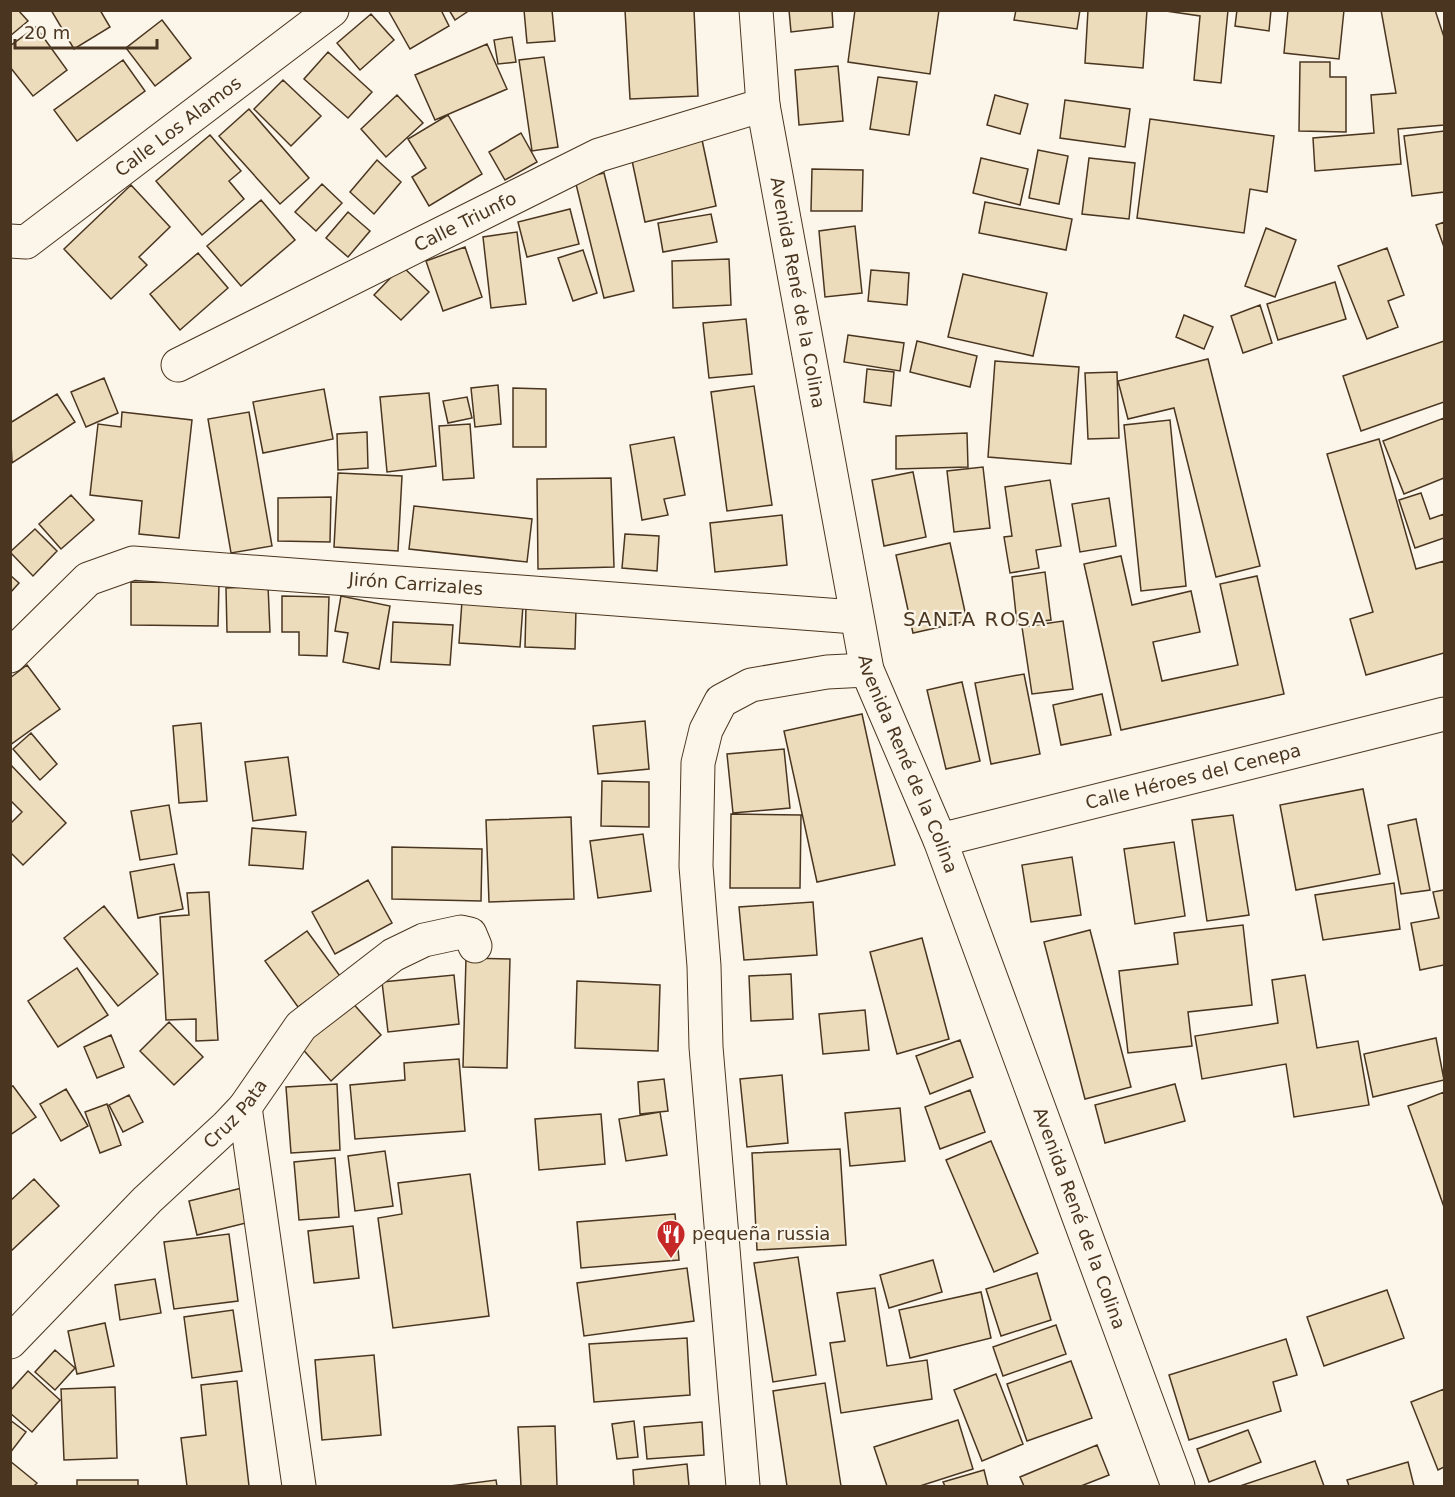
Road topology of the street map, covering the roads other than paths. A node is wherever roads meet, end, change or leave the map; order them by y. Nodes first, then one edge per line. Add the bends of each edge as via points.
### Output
1 (332, 10) edge
2 (756, 10) edge
3 (763, 105) junction
4 (18, 242) edge
5 (178, 365) dead end
6 (855, 616) junction
7 (10, 656) edge
8 (867, 670) junction
9 (1444, 714) edge
10 (940, 840) junction
11 (475, 946) dead end
12 (245, 1107) junction
13 (10, 1342) edge
14 (299, 1486) edge
15 (742, 1486) edge
16 (1178, 1486) edge

1 - 4 street, Calle Los Alamos
2 - 3 street, Avenida René de la Colina
3 - 5 street, Calle Triunfo via 599,155
3 - 6 street, Avenida René de la Colina
6 - 7 street, Jirón Carrizales via 133,562 88,579
6 - 8 street, Avenida René de la Colina
8 - 10 street, Avenida René de la Colina
8 - 15 street via 827,672 751,685 721,701 706,730 698,763 696,866 706,1047
9 - 10 street, Calle Héroes del Cenepa
10 - 16 street, Avenida René de la Colina
11 - 12 street, Cruz Pata via 470,933 461,932 424,940 393,955 301,1026
12 - 13 street, Cruz Pata via 147,1200
12 - 14 street

